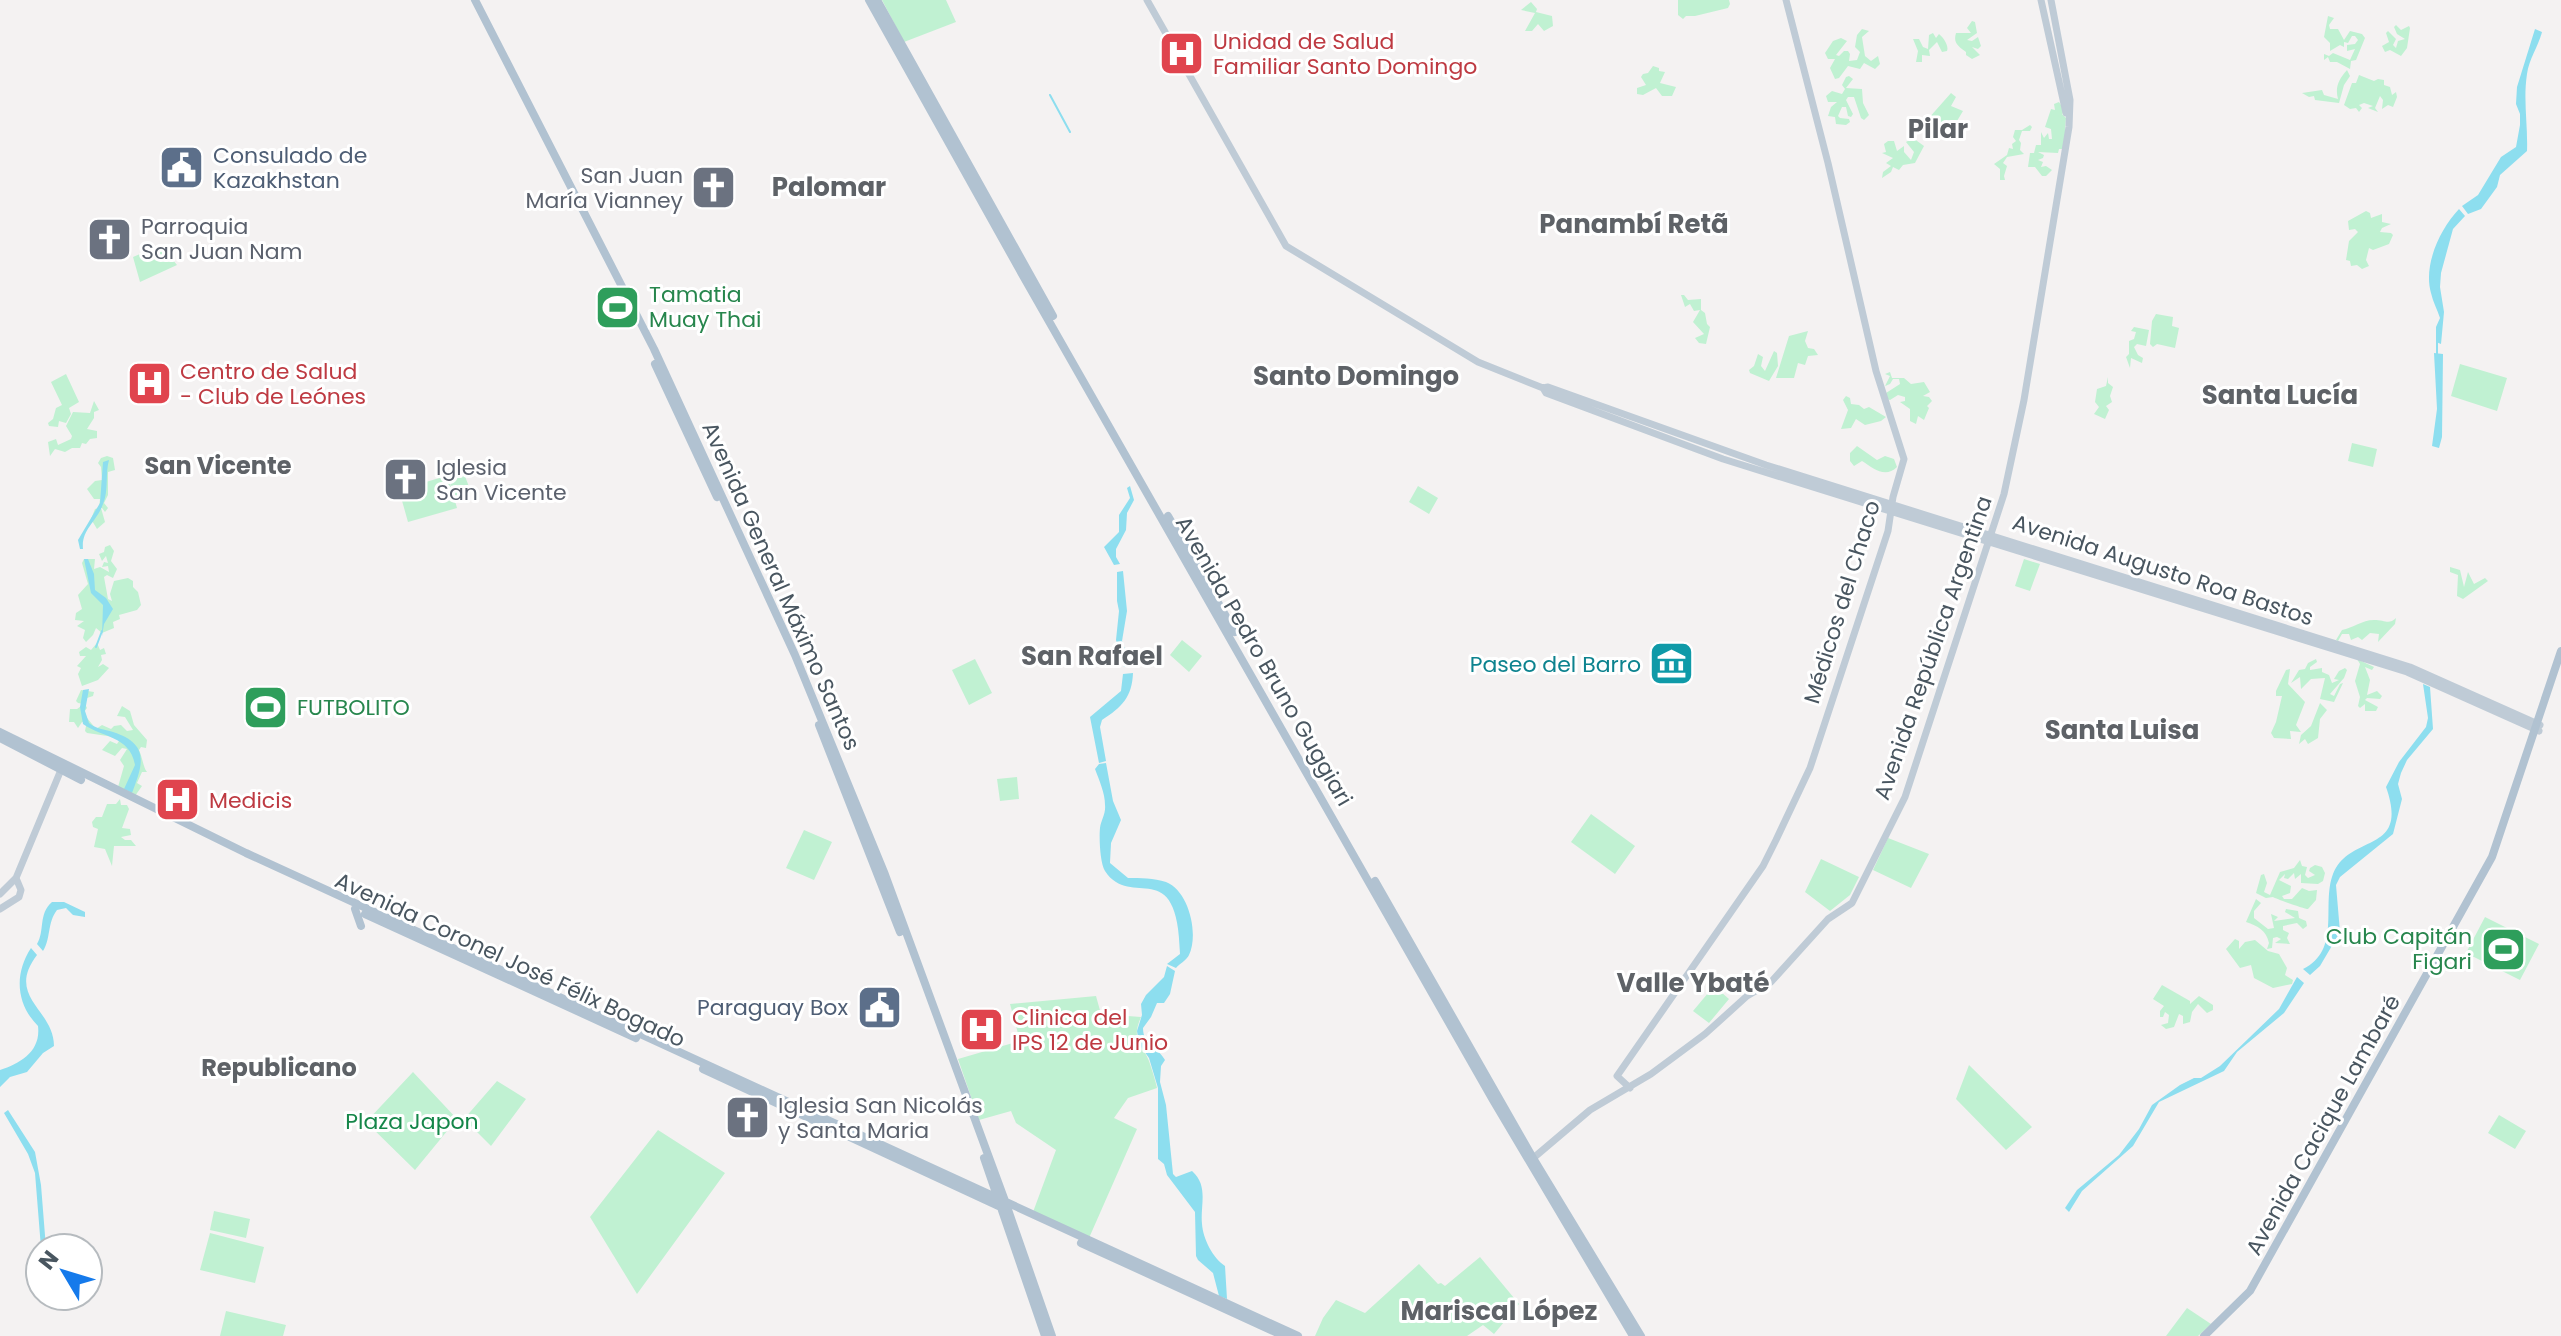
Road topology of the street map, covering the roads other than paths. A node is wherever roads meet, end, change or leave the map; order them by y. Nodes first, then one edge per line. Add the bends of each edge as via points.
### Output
1 (472, 0) edge
2 (869, 0) edge
3 (877, 0) edge
4 (1147, 0) edge
5 (1786, 0) edge
6 (2041, 0) edge
7 (2051, 0) edge
8 (2069, 127) junction
9 (1893, 507) junction
10 (1990, 538) junction
11 (2561, 651) edge
12 (2561, 663) edge
13 (2538, 727) junction
14 (0, 735) edge
15 (62, 767) junction
16 (210, 838) junction
17 (16, 878) junction
18 (0, 894) edge
19 (0, 909) edge
20 (355, 909) junction
21 (361, 926) dead end
22 (707, 1068) junction
23 (1630, 1088) junction
24 (1532, 1160) junction
25 (1003, 1205) junction
26 (1223, 1304) junction
27 (1045, 1329) edge
28 (1052, 1336) edge
29 (1284, 1336) edge
30 (1298, 1336) edge
31 (1633, 1336) edge
32 (1641, 1336) edge
33 (2207, 1336) edge

1 - 25 main road, Avenida General Máximo Santos via 649,351 791,658 952,1062
2 - 24 main road, Avenida Pedro Bruno Guggiari
3 - 24 main road, Avenida Pedro Bruno Guggiari
4 - 9 main road via 1286,246 1478,362 1546,393 1723,459
5 - 9 main road, Médicos del Chaco via 1876,371 1904,459
6 - 8 main road, Avenida República Argentina
7 - 8 main road, Avenida República Argentina via 2070,100
8 - 10 main road, Avenida República Argentina via 2024,400
9 - 10 main road, Avenida Augusto Roa Bastos
9 - 23 main road, Médicos del Chaco via 1810,768 1763,866 1617,1076
10 - 13 main road, Avenida Augusto Roa Bastos via 2422,676
10 - 23 main road, Avenida República Argentina via 1905,797 1852,903 1828,919 1771,982
11 - 13 main road, Avenida Cacique Lambaré
12 - 13 main road, Avenida Cacique Lambaré
13 - 33 main road, Avenida Cacique Lambaré via 2479,883 2250,1291
14 - 15 main road, Avenida Coronel José Félix Bogado
15 - 16 main road, Avenida Coronel José Félix Bogado
15 - 17 main road
16 - 20 main road, Avenida Coronel José Félix Bogado
16 - 22 main road, Avenida Coronel José Félix Bogado
17 - 18 main road
17 - 19 main road via 19,897
20 - 21 main road
20 - 22 main road, Avenida Coronel José Félix Bogado
22 - 25 main road, Avenida Coronel José Félix Bogado
23 - 24 main road, Avenida República Argentina via 1590,1110
24 - 31 main road, Avenida Pedro Bruno Guggiari
24 - 32 main road, Avenida Pedro Bruno Guggiari
25 - 26 main road, Avenida Coronel José Félix Bogado
25 - 27 main road
25 - 27 main road
26 - 29 main road
26 - 30 main road
27 - 28 main road

